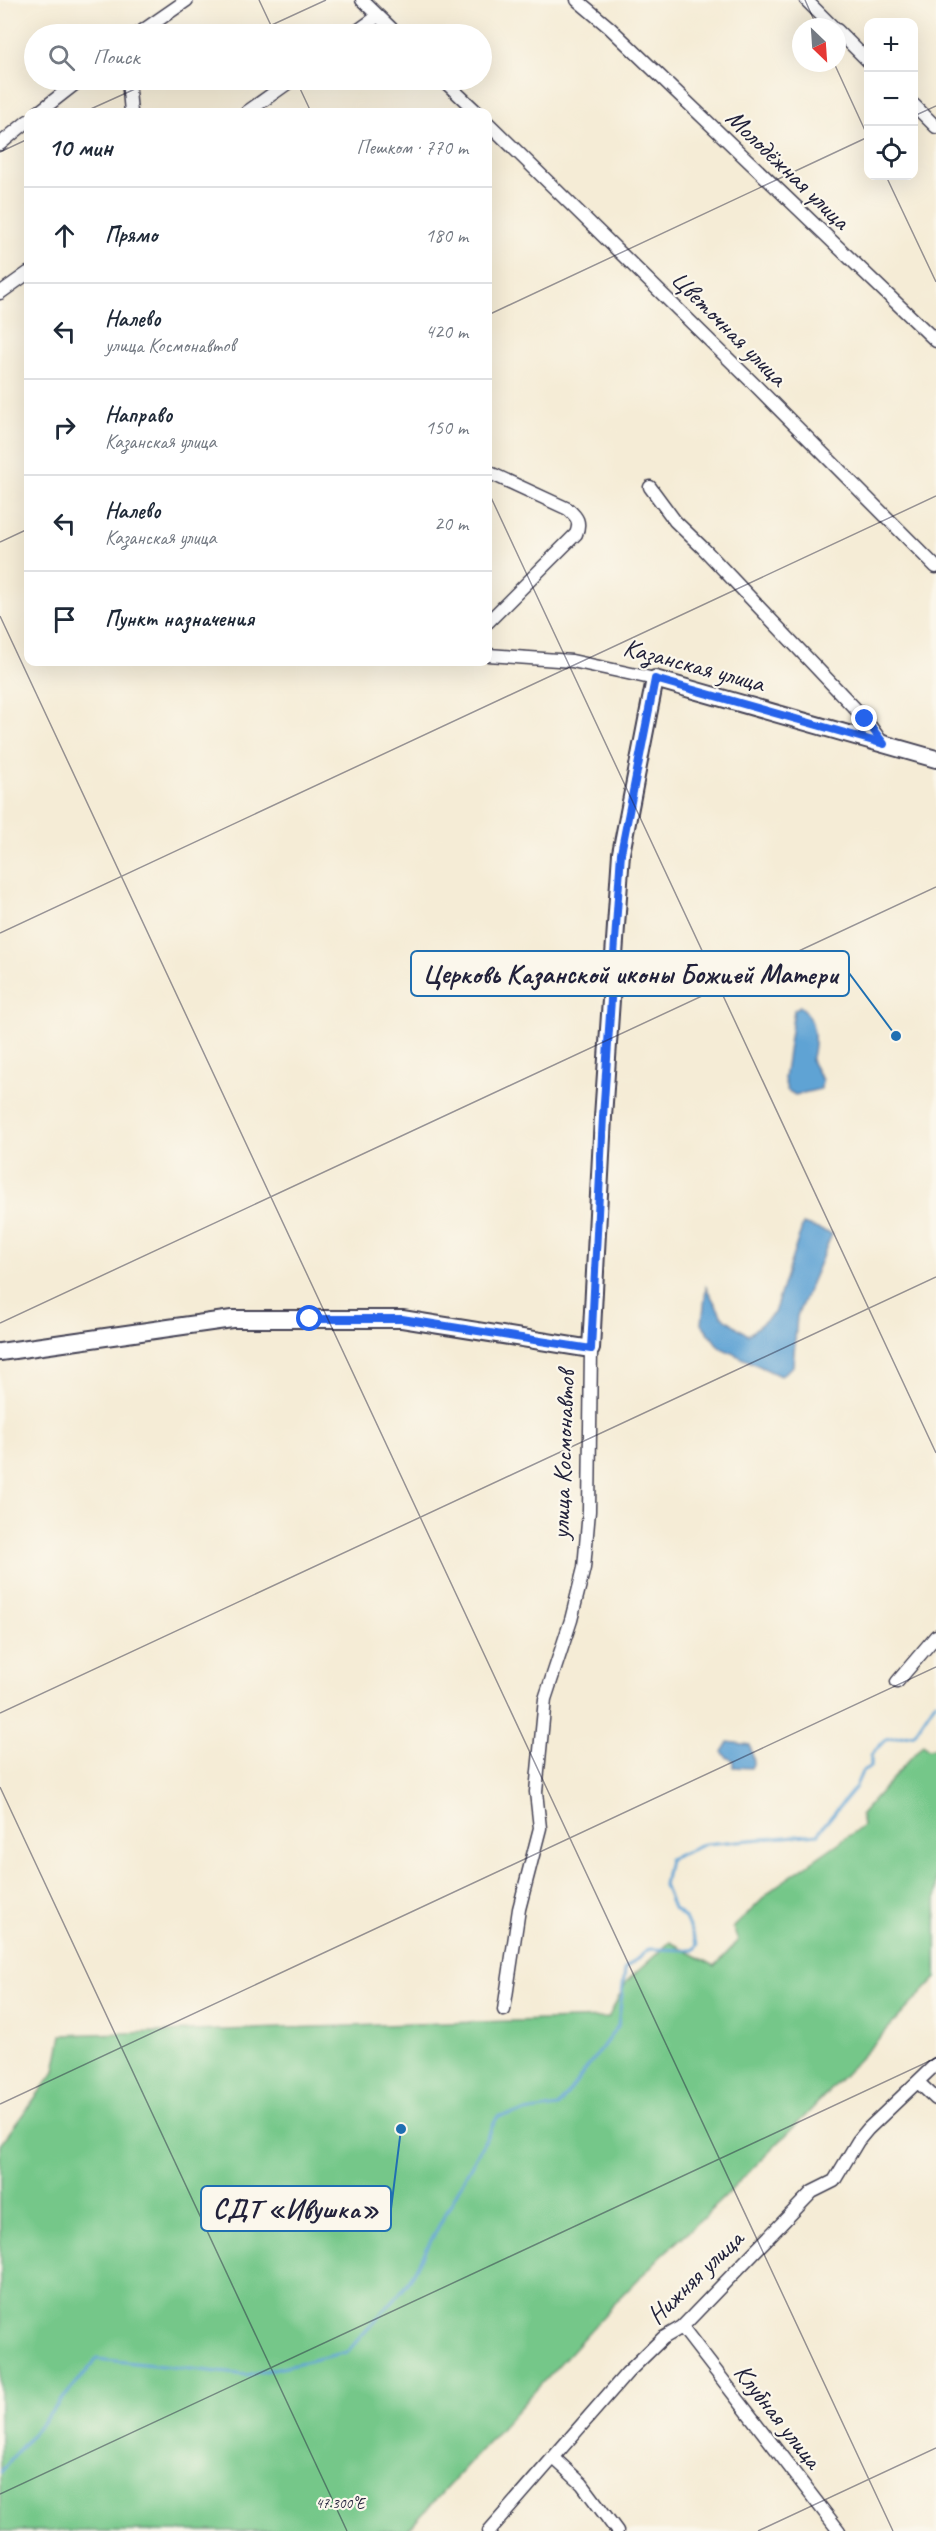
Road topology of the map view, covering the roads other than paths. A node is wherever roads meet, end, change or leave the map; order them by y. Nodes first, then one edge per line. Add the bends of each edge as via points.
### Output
1 (187, 0) edge
2 (362, 0) edge
3 (577, 0) edge
4 (806, 0) edge
5 (378, 16) junction
6 (824, 18) edge
7 (152, 24) edge
8 (367, 24) edge
9 (386, 24) edge
10 (846, 39) edge
11 (864, 57) edge
12 (67, 90) edge
13 (129, 90) edge
14 (278, 90) edge
15 (454, 90) edge
16 (44, 108) edge
17 (131, 108) edge
18 (253, 108) edge
19 (473, 108) edge
20 (918, 109) edge
21 (24, 124) edge
22 (492, 127) edge
23 (936, 127) edge
24 (0, 144) edge
25 (24, 276) edge
26 (0, 293) edge
27 (936, 341) edge
28 (492, 474) edge
29 (650, 487) dead end
30 (936, 567) edge
31 (492, 618) edge
32 (492, 655) edge
33 (655, 679) junction
34 (884, 744) junction
35 (936, 759) edge
36 (591, 1349) junction
37 (0, 1352) edge
38 (936, 1636) edge
39 (897, 1682) dead end
40 (504, 2010) dead end
41 (936, 2064) edge
42 (919, 2083) junction
43 (936, 2099) edge
44 (682, 2327) junction
45 (554, 2458) junction
46 (489, 2531) edge
47 (617, 2531) edge
48 (839, 2531) edge

1 - 7 street
2 - 5 street
3 - 27 street, Молодёжная улица
4 - 6 street
5 - 8 street
5 - 9 street
10 - 11 street
12 - 16 street
13 - 17 street
14 - 18 street
15 - 19 street
20 - 23 street
21 - 24 street
22 - 30 street, Цветочная улица
25 - 26 street
28 - 31 street via 568,508 578,518 579,526 576,534
29 - 34 street, Казанская улица via 675,521 865,719
32 - 33 street, Казанская улица via 572,661
33 - 34 street, Казанская улица
33 - 36 street, улица Космонавтов via 621,853
34 - 35 street, Казанская улица
36 - 37 street via 402,1319 232,1318
36 - 40 street, улица Космонавтов via 589,1511 584,1568 545,1699 536,1792 540,1828 519,1909
38 - 39 street
41 - 42 street, Нижняя улица
42 - 43 street
42 - 44 street, Нижняя улица via 858,2141 834,2181 813,2192
44 - 45 street, Нижняя улица via 663,2338 627,2373
44 - 48 street, Клубная улица
45 - 46 street, Нижняя улица
45 - 47 street via 582,2484

